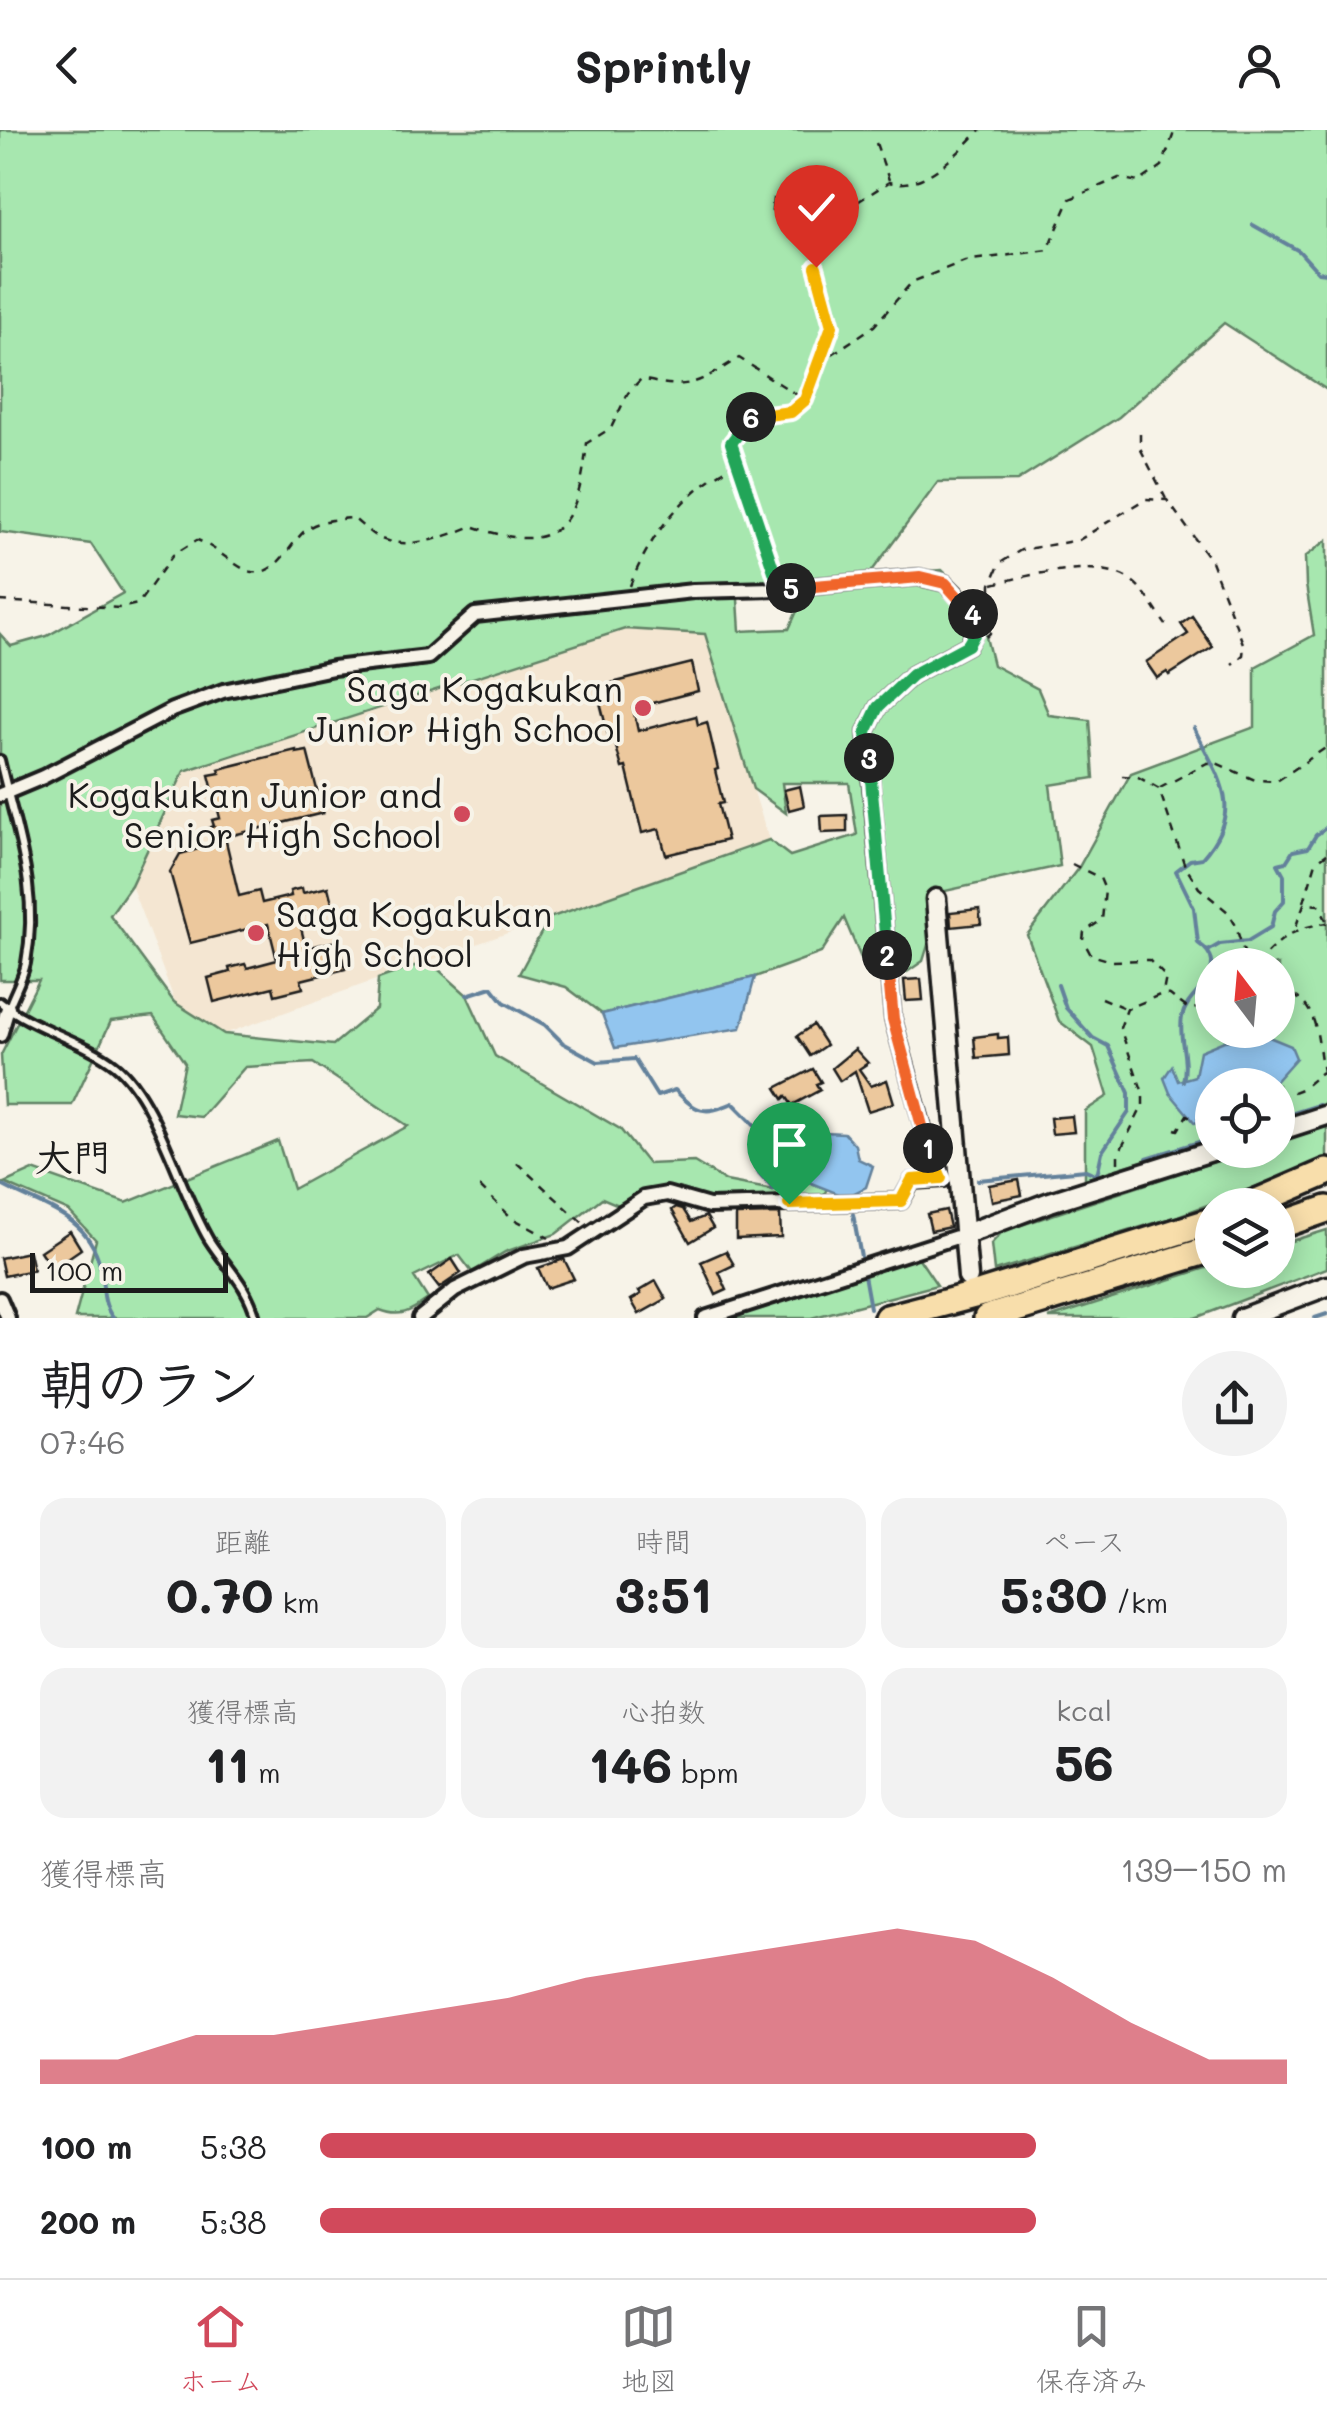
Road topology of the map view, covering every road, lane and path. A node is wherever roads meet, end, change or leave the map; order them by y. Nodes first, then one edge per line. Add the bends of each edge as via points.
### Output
1 (980, 130) edge
2 (1175, 130) edge
3 (876, 143) dead end
4 (889, 182) junction
5 (818, 364) junction
6 (805, 400) junction
7 (1140, 433) dead end
8 (731, 443) junction
9 (1167, 500) junction
10 (991, 584) junction
11 (780, 589) junction
12 (627, 596) junction
13 (0, 600) edge
14 (1166, 625) dead end
15 (968, 645) junction
16 (1232, 664) dead end
17 (1327, 746) edge
18 (0, 760) edge
19 (1122, 776) dead end
20 (1159, 789) junction
21 (4, 794) edge
22 (1327, 854) edge
23 (1072, 864) dead end
24 (936, 898) dead end
25 (1304, 904) junction
26 (1327, 923) edge
27 (1294, 930) junction
28 (1241, 948) edge
29 (1268, 948) edge
30 (1162, 994) junction
31 (1295, 994) edge
32 (1101, 998) dead end
33 (4, 1005) edge
34 (1195, 1008) edge
35 (1127, 1009) junction
36 (0, 1035) edge
37 (1327, 1048) edge
38 (1319, 1052) junction
39 (1322, 1072) junction
40 (1327, 1086) edge
41 (1295, 1092) edge
42 (1327, 1115) edge
43 (1195, 1119) edge
44 (1295, 1125) edge
45 (1175, 1130) dead end
46 (1195, 1156) edge
47 (518, 1164) dead end
48 (1118, 1170) dead end
49 (1327, 1172) edge
50 (941, 1178) junction
51 (1327, 1181) edge
52 (962, 1186) junction
53 (480, 1187) dead end
54 (1290, 1188) edge
55 (1295, 1192) edge
56 (1327, 1209) edge
57 (1295, 1220) edge
58 (1195, 1226) edge
59 (591, 1232) junction
60 (966, 1234) junction
61 (568, 1248) junction
62 (1195, 1254) edge
63 (968, 1277) dead end
64 (1327, 1286) edge
65 (0, 1302) edge
66 (8, 1318) edge
67 (256, 1318) edge
68 (420, 1318) edge
69 (705, 1318) edge
70 (887, 1318) edge
71 (987, 1318) edge
72 (1242, 1318) edge

1 - 4 path via 955,156 912,183
2 - 5 path via 1162,166 1139,182 1119,178 1070,199 1048,250 965,260 912,282 874,326
3 - 4 path
4 - 5 path via 859,201 841,229 820,243 816,267 832,326
5 - 6 path
6 - 8 path via 791,412 749,418
6 - 13 path via 739,358 695,384 642,379 611,428 587,443 574,512 552,534 501,536 472,526 439,540 412,542 380,539 354,518 334,519 308,527 266,571 250,572 198,540 173,555 138,604
7 - 9 path via 1140,448
8 - 11 path
8 - 12 path via 729,468 702,483 659,530
9 - 10 path via 1145,499 1079,540 1022,550 1000,563
9 - 16 path via 1212,561 1244,646
10 - 14 path via 1106,569 1134,582
10 - 15 path via 990,633
11 - 12 street
11 - 15 street via 920,577 945,583 973,610 976,631
12 - 21 street via 474,615 428,658 333,668 223,691
15 - 50 street via 912,675 878,707 866,732 893,1019
17 - 20 path via 1277,781 1207,763
18 - 21 lane
19 - 20 path
20 - 28 path via 1181,859 1199,888 1228,912
21 - 33 lane via 26,853 31,902 26,965
22 - 25 path via 1316,862
23 - 30 path via 1100,878 1105,890 1102,920 1084,932 1091,955 1112,962 1150,960 1166,977
24 - 52 street
25 - 26 path via 1319,905
25 - 27 path
26 - 27 path
27 - 29 path
30 - 34 path
30 - 35 path
31 - 38 path via 1312,1012
32 - 35 path
33 - 36 street
33 - 67 lane via 112,1062 134,1082 209,1239 250,1294
35 - 48 path via 1120,1028 1143,1105 1118,1155
37 - 38 path
38 - 39 path
39 - 40 path
39 - 41 path
42 - 44 street
43 - 45 path via 1187,1115
46 - 60 street
47 - 59 path
49 - 54 highway
50 - 52 street
50 - 59 street via 912,1180 901,1201 709,1206 668,1194 644,1198
51 - 55 highway
52 - 60 street
53 - 61 path via 512,1218
56 - 57 highway
58 - 70 highway
59 - 61 street
60 - 63 street
60 - 69 street
61 - 68 street via 524,1256 455,1290
62 - 71 highway
64 - 72 street
65 - 66 street

